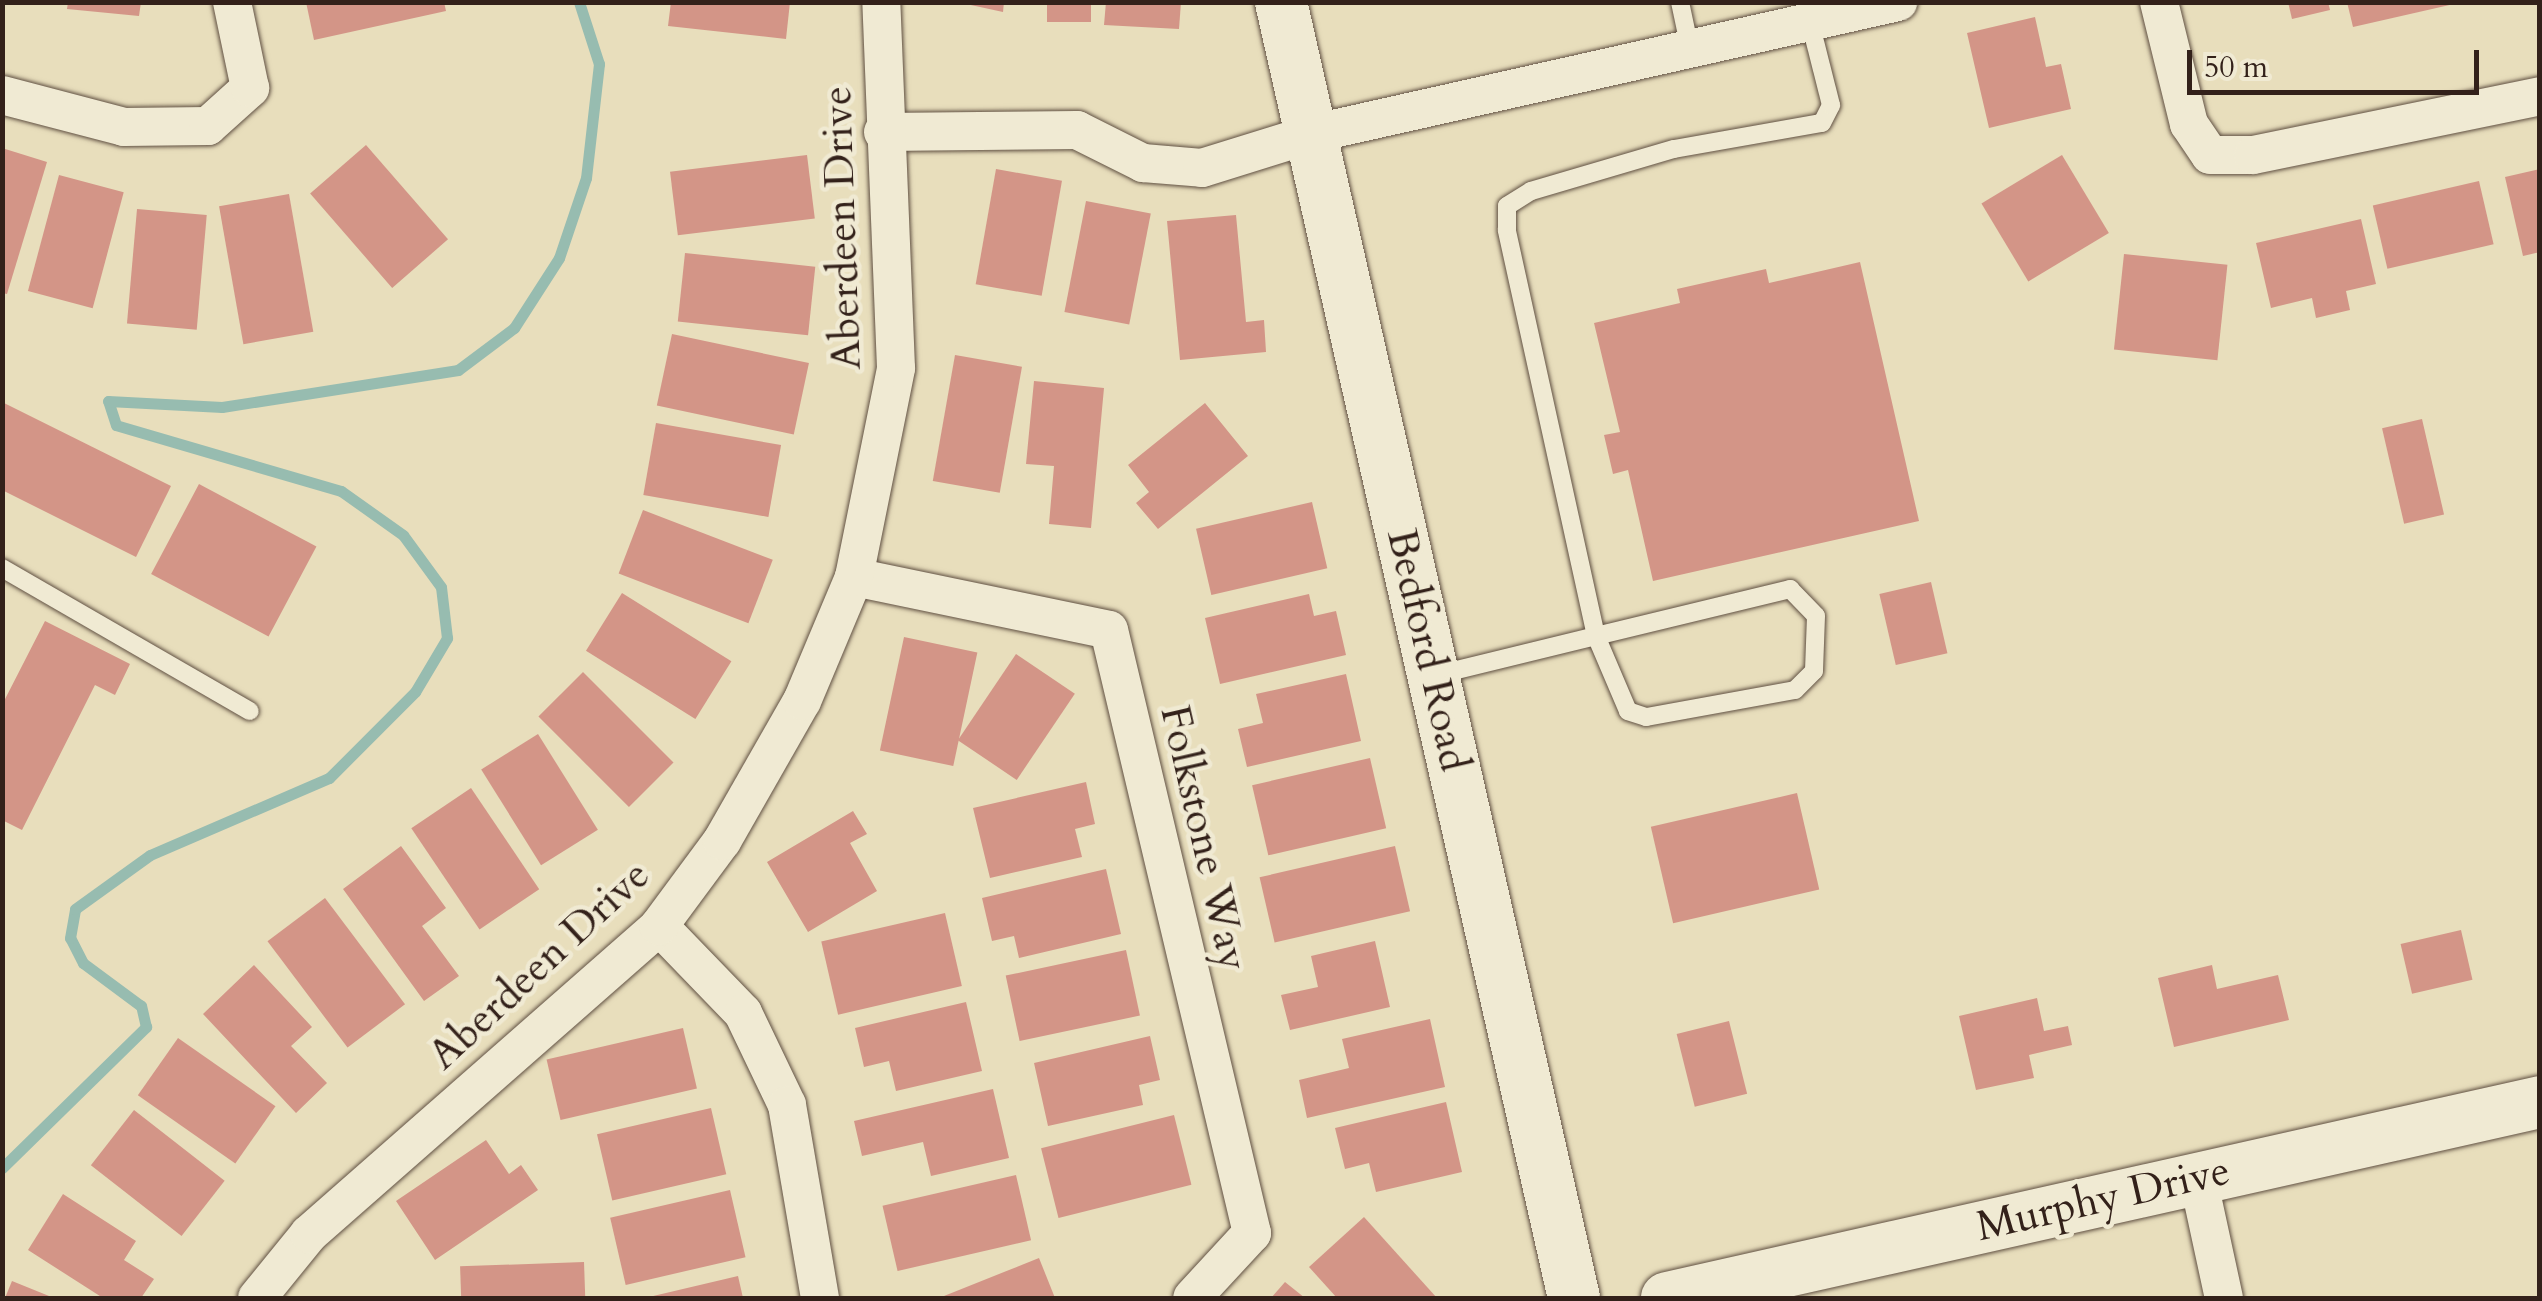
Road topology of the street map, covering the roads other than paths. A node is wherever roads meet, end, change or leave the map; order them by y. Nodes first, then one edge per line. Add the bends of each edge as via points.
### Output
1 (232, 2) edge
2 (881, 2) edge
3 (1281, 2) edge
4 (1680, 2) edge
5 (1898, 2) edge
6 (2159, 2) edge
7 (1807, 12) edge
8 (1690, 49) junction
9 (2, 95) edge
10 (2540, 96) edge
11 (883, 132) junction
12 (1311, 134) junction
13 (2, 568) edge
14 (854, 577) junction
15 (1596, 636) junction
16 (1434, 675) junction
17 (250, 710) dead end
18 (658, 926) junction
19 (2540, 1102) edge
20 (2198, 1178) junction
21 (257, 1298) edge
22 (820, 1298) edge
23 (1192, 1298) edge
24 (1574, 1298) edge
25 (1667, 1298) edge
26 (2224, 1298) edge

1 - 9 street via 250,88 208,126 124,127
2 - 11 street, Aberdeen Drive
3 - 12 main road, Bedford Road
4 - 8 lane
5 - 7 street
6 - 10 street via 2188,124 2210,156 2254,155
7 - 8 street
7 - 15 lane via 1832,105 1822,123 1674,149 1531,191 1507,206
8 - 12 street
11 - 12 street via 1077,130 1176,168
11 - 14 street, Aberdeen Drive via 896,368
12 - 16 main road, Bedford Road
13 - 17 lane
14 - 18 street, Aberdeen Drive via 802,701 722,841
14 - 23 street, Folkstone Way via 1109,630 1252,1233
15 - 15 lane via 1790,589 1816,616 1820,655 1794,690 1646,717 1628,711 1610,682
15 - 16 lane
16 - 24 main road, Bedford Road
18 - 21 street, Aberdeen Drive via 309,1234
18 - 22 street via 743,1013 788,1106
19 - 20 main road, Murphy Drive
20 - 25 main road, Murphy Drive
20 - 26 street

